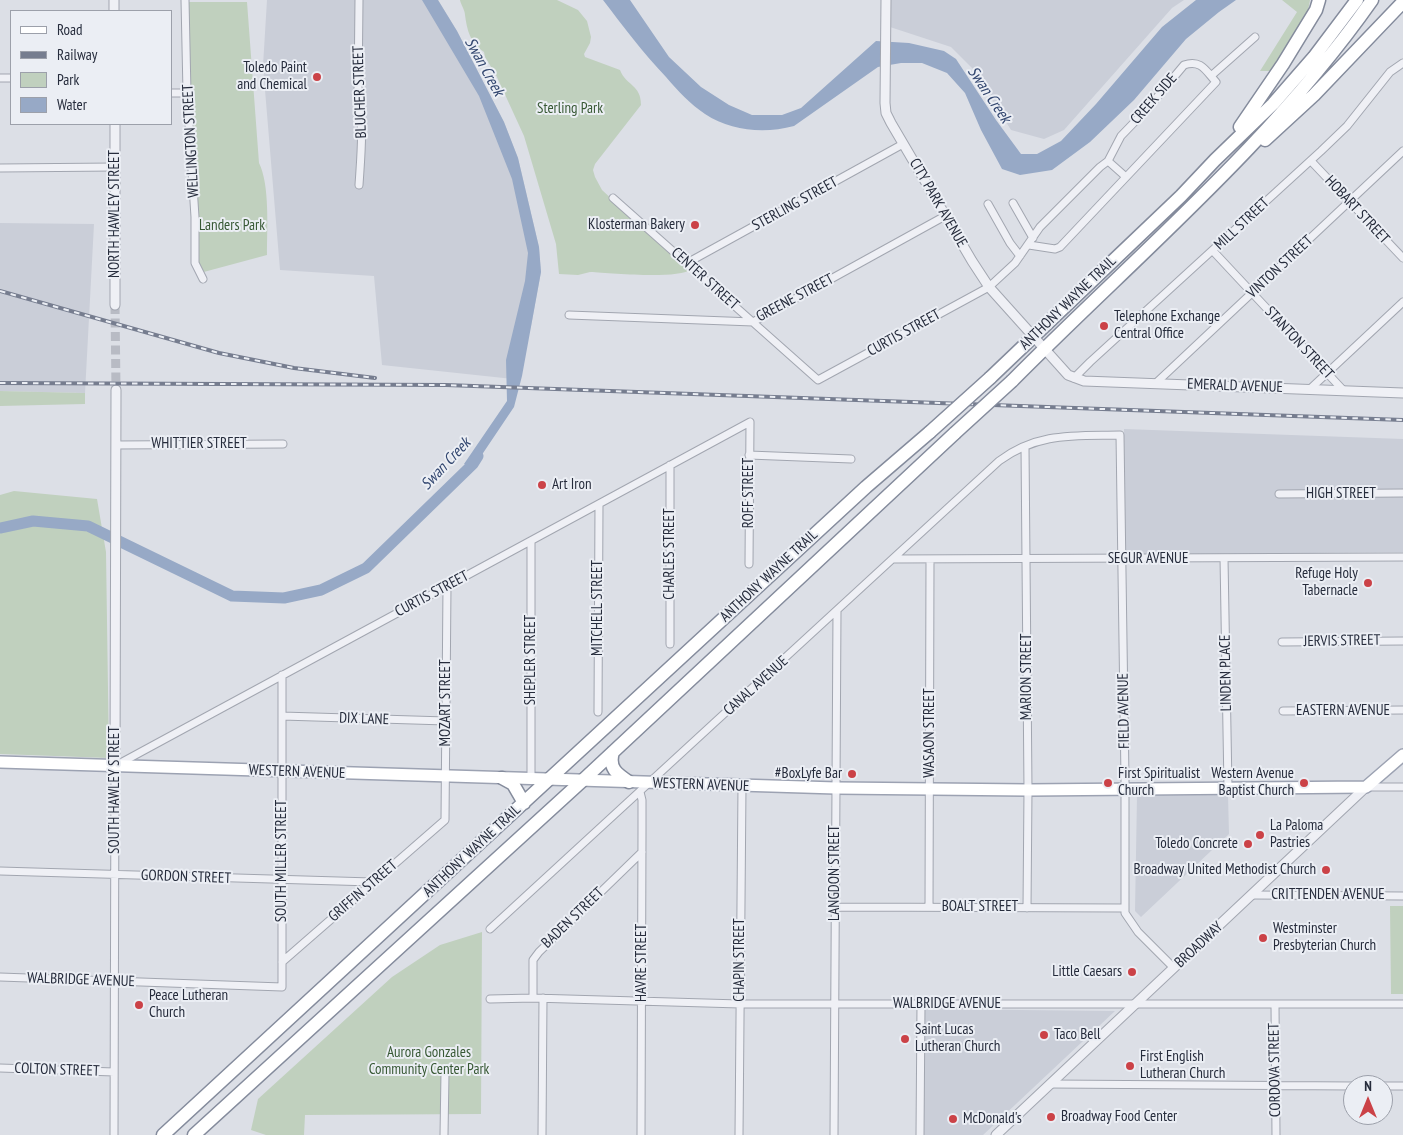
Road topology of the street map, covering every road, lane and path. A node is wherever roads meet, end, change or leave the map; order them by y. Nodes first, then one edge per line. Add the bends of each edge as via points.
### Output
1 (185, 0) edge
2 (359, 0) edge
3 (886, 0) edge
4 (1319, 0) edge
5 (1357, 0) edge
6 (1372, 0) edge
7 (1403, 2) edge
8 (1356, 13) junction
9 (1255, 37) dead end
10 (1403, 63) edge
11 (1211, 76) junction
12 (172, 93) edge
13 (188, 93) junction
14 (115, 125) edge
15 (903, 144) junction
16 (1403, 151) edge
17 (1215, 160) junction
18 (1108, 161) junction
19 (1310, 161) junction
20 (115, 167) junction
21 (1232, 167) junction
22 (0, 168) edge
23 (1126, 177) junction
24 (359, 185) dead end
25 (613, 198) dead end
26 (1349, 202) junction
27 (1013, 203) dead end
28 (988, 204) dead end
29 (945, 216) junction
30 (1033, 238) junction
31 (1029, 244) junction
32 (1213, 251) junction
33 (1020, 256) junction
34 (1403, 258) edge
35 (687, 263) junction
36 (203, 279) dead end
37 (989, 287) junction
38 (1252, 293) junction
39 (1403, 302) edge
40 (115, 305) tunnel mouth
41 (569, 315) dead end
42 (753, 322) junction
43 (1034, 336) junction
44 (1045, 348) junction
45 (1327, 373) junction
46 (1071, 377) junction
47 (818, 380) joint
48 (1156, 383) junction
49 (1310, 389) junction
50 (116, 390) tunnel mouth
51 (1343, 390) junction
52 (1403, 393) edge
53 (750, 422) joint
54 (1120, 435) joint
55 (283, 444) dead end
56 (116, 445) junction
57 (1025, 447) junction
58 (750, 455) junction
59 (851, 459) dead end
60 (670, 465) junction
61 (1279, 494) dead end
62 (1403, 494) edge
63 (599, 504) junction
64 (531, 541) junction
65 (1403, 557) edge
66 (1224, 558) junction
67 (893, 559) junction
68 (1026, 559) junction
69 (1122, 559) junction
70 (930, 560) junction
71 (749, 564) dead end
72 (447, 586) junction
73 (837, 611) junction
74 (1403, 641) edge
75 (1282, 642) dead end
76 (670, 644) dead end
77 (282, 676) junction
78 (1403, 710) edge
79 (598, 712) dead end
80 (1282, 712) dead end
81 (282, 716) junction
82 (446, 721) junction
83 (613, 752) junction
84 (1403, 755) edge
85 (0, 762) edge
86 (115, 766) junction
87 (282, 771) junction
88 (446, 777) junction
89 (502, 778) junction
90 (531, 779) junction
91 (549, 780) junction
92 (582, 781) junction
93 (629, 782) junction
94 (649, 783) junction
95 (742, 786) junction
96 (1403, 787) edge
97 (836, 788) junction
98 (1228, 788) junction
99 (1366, 788) junction
100 (1125, 789) junction
101 (930, 790) junction
102 (1028, 790) junction
103 (640, 792) junction
104 (524, 802) junction
105 (445, 820) joint
106 (642, 852) junction
107 (0, 871) edge
108 (114, 875) junction
109 (282, 880) junction
110 (372, 882) junction
111 (1253, 895) junction
112 (1403, 896) edge
113 (835, 907) junction
114 (929, 907) junction
115 (1027, 908) junction
116 (1124, 908) junction
117 (490, 929) dead end
118 (282, 962) junction
119 (1174, 968) junction
120 (0, 977) edge
121 (114, 981) junction
122 (282, 987) joint
123 (533, 998) junction
124 (543, 998) junction
125 (490, 999) dead end
126 (642, 1001) junction
127 (740, 1004) junction
128 (921, 1004) junction
129 (1135, 1004) junction
130 (1275, 1004) junction
131 (1403, 1004) edge
132 (835, 1005) junction
133 (0, 1068) edge
134 (114, 1072) junction
135 (445, 1073) dead end
136 (1050, 1084) junction
137 (1276, 1086) junction
138 (1343, 1086) edge
139 (209, 1092) junction
140 (196, 1134) edge
141 (114, 1135) edge
142 (163, 1135) edge
143 (172, 1135) edge
144 (444, 1135) edge
145 (542, 1135) edge
146 (641, 1135) edge
147 (739, 1135) edge
148 (834, 1135) edge
149 (920, 1135) edge
150 (996, 1135) edge
151 (1276, 1135) edge

1 - 13 street, WELLINGTON STREET
2 - 24 street, BLUCHER STREET via 358,95 362,142
3 - 15 street, CITY PARK AVENUE via 886,113
4 - 17 highway via 1283,64
5 - 8 highway, ANTHONY WAYNE TRAIL
6 - 8 highway, ANTHONY WAYNE TRAIL
7 - 21 highway via 1314,95
8 - 17 highway, ANTHONY WAYNE TRAIL via 1273,104
8 - 21 highway, ANTHONY WAYNE TRAIL via 1327,61
9 - 11 street
10 - 19 street, MILL STREET via 1390,72 1347,126
11 - 18 street, CREEK SIDE via 1199,64 1184,65 1121,136
11 - 23 street via 1216,82
12 - 13 street
13 - 36 street, WELLINGTON STREET via 195,263
14 - 20 street, NORTH HAWLEY STREET
15 - 29 street, CITY PARK AVENUE
15 - 35 street, STERLING STREET
16 - 26 street, VINTON STREET
17 - 43 highway, ANTHONY WAYNE TRAIL
18 - 23 street
18 - 30 street, CREEK SIDE via 1040,227
19 - 26 street, HOBART STREET
19 - 32 street, MILL STREET
20 - 22 street
20 - 40 street, NORTH HAWLEY STREET
21 - 44 highway, ANTHONY WAYNE TRAIL
23 - 31 street via 1060,247
25 - 35 street, CENTER STREET
26 - 34 street, HOBART STREET
26 - 38 street, VINTON STREET
27 - 30 street
28 - 33 street
29 - 37 street, CITY PARK AVENUE
29 - 42 street, GREENE STREET
30 - 31 street, CREEK SIDE
31 - 33 street, CREEK SIDE
32 - 38 street, STANTON STREET
32 - 46 street, MILL STREET
33 - 37 street, CREEK SIDE
35 - 42 street, CENTER STREET
37 - 43 street, CITY PARK AVENUE
37 - 47 street, CURTIS STREET
38 - 45 street, STANTON STREET
38 - 48 street, VINTON STREET
39 - 45 street
41 - 42 street, GREENE STREET
42 - 47 street, CENTER STREET
43 - 44 street, CITY PARK AVENUE
43 - 91 highway, ANTHONY WAYNE TRAIL, bridge
44 - 46 street, CITY PARK AVENUE
44 - 83 highway, ANTHONY WAYNE TRAIL, bridge
45 - 49 street
45 - 51 street, STANTON STREET
46 - 48 street, EMERALD AVENUE via 1084,381
48 - 49 street, EMERALD AVENUE
49 - 51 street, EMERALD AVENUE
50 - 56 street
51 - 52 street, EMERALD AVENUE
53 - 58 street, ROFF STREET
53 - 60 street, CURTIS STREET
54 - 57 street, CANAL AVENUE via 1051,437
54 - 69 street, FIELD AVENUE
55 - 56 street, WHITTIER STREET
56 - 86 street, SOUTH HAWLEY STREET
57 - 67 street, CANAL AVENUE via 999,462
57 - 68 street, MARION STREET
58 - 59 street
58 - 71 street, ROFF STREET
60 - 63 street, CURTIS STREET
60 - 76 street, CHARLES STREET
61 - 62 street, HIGH STREET
63 - 64 street, CURTIS STREET
63 - 79 street, MITCHELL STREET
64 - 72 street, CURTIS STREET
64 - 90 street, SHEPLER STREET
65 - 66 street, SEGUR AVENUE
66 - 69 street, SEGUR AVENUE
66 - 98 street, LINDEN PLACE
67 - 70 street, SEGUR AVENUE
67 - 73 street, CANAL AVENUE
68 - 69 street, SEGUR AVENUE
68 - 70 street, SEGUR AVENUE
68 - 102 street, MARION STREET
69 - 100 street, FIELD AVENUE
70 - 101 street, WASAON STREET
72 - 77 street, CURTIS STREET
72 - 82 street, MOZART STREET
73 - 94 street, CANAL AVENUE
73 - 97 street, LANGDON STREET
74 - 75 street, JERVIS STREET
77 - 81 street, SOUTH MILLER STREET
77 - 86 street, CURTIS STREET
78 - 80 street, EASTERN AVENUE
81 - 82 street, DIX LANE
81 - 87 street, SOUTH MILLER STREET
82 - 88 street, MOZART STREET
83 - 92 highway, ANTHONY WAYNE TRAIL
83 - 93 highway via 611,766
84 - 99 main road, BROADWAY
85 - 86 main road, WESTERN AVENUE
86 - 87 main road, WESTERN AVENUE
86 - 108 street, SOUTH HAWLEY STREET
87 - 88 main road, WESTERN AVENUE
87 - 109 street, SOUTH MILLER STREET
88 - 89 main road, WESTERN AVENUE
88 - 105 street, MOZART STREET
89 - 90 main road, WESTERN AVENUE
89 - 104 highway via 513,784
90 - 91 main road, WESTERN AVENUE
91 - 92 main road, WESTERN AVENUE
91 - 104 highway, ANTHONY WAYNE TRAIL
92 - 93 main road, WESTERN AVENUE
92 - 140 highway, ANTHONY WAYNE TRAIL
93 - 94 main road, WESTERN AVENUE
94 - 95 main road, WESTERN AVENUE
94 - 103 street, CANAL AVENUE
95 - 97 main road, WESTERN AVENUE
95 - 127 street, CHAPIN STREET
96 - 99 street, WESTERN AVENUE
97 - 101 main road, WESTERN AVENUE
97 - 113 street, LANGDON STREET
98 - 99 main road, WESTERN AVENUE
98 - 100 main road, WESTERN AVENUE
99 - 111 street, BROADWAY
100 - 102 main road, WESTERN AVENUE
100 - 116 street, FIELD AVENUE
101 - 102 main road, WESTERN AVENUE
101 - 114 street, WASAON STREET
102 - 115 street, MARION STREET
103 - 106 street, HAVRE STREET
103 - 117 street, CANAL AVENUE
104 - 139 highway, ANTHONY WAYNE TRAIL
105 - 110 street, GRIFFIN STREET
106 - 123 street, BADEN STREET via 539,952 534,960
106 - 126 street, HAVRE STREET
107 - 108 street, GORDON STREET
108 - 109 street, GORDON STREET
108 - 121 street, SOUTH HAWLEY STREET
109 - 110 street, GORDON STREET
109 - 118 street, SOUTH MILLER STREET
110 - 118 street, GRIFFIN STREET
111 - 112 street, CRITTENDEN AVENUE
111 - 119 street, BROADWAY
113 - 114 street, BOALT STREET
113 - 132 street, LANGDON STREET
114 - 115 street, BOALT STREET
115 - 116 street, BOALT STREET
116 - 119 street, FIELD AVENUE via 1138,932
118 - 122 street, SOUTH MILLER STREET
119 - 129 street, BROADWAY
120 - 121 street, WALBRIDGE AVENUE
121 - 122 street, WALBRIDGE AVENUE
121 - 134 street, SOUTH HAWLEY STREET
123 - 124 street, WALBRIDGE AVENUE
123 - 125 street, WALBRIDGE AVENUE
124 - 126 street, WALBRIDGE AVENUE
124 - 145 street
126 - 127 street, WALBRIDGE AVENUE
126 - 146 street, HAVRE STREET
127 - 132 street, WALBRIDGE AVENUE
127 - 147 street, CHAPIN STREET
128 - 129 street, WALBRIDGE AVENUE
128 - 132 street, WALBRIDGE AVENUE
128 - 149 street
129 - 130 street, WALBRIDGE AVENUE
129 - 136 street, BROADWAY
130 - 131 street, WALBRIDGE AVENUE
130 - 137 street, CORDOVA STREET
132 - 148 street, LANGDON STREET
133 - 134 street, COLTON STREET
134 - 141 street, SOUTH HAWLEY STREET
135 - 144 street
136 - 137 street
136 - 150 street, BROADWAY
137 - 138 street
137 - 151 street, CORDOVA STREET
139 - 142 highway, ANTHONY WAYNE TRAIL
139 - 143 highway via 204,1106

